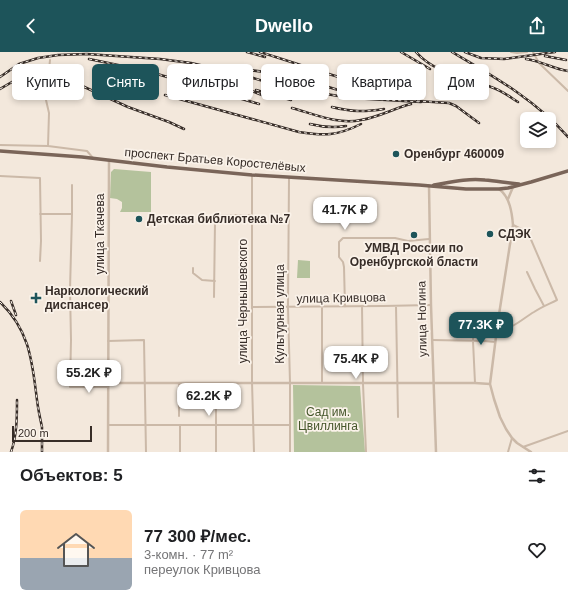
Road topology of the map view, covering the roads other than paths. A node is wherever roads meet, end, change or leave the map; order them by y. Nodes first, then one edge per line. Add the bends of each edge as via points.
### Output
1 (511, 52) edge
2 (527, 52) edge
3 (533, 52) edge
4 (50, 60) dead end
5 (568, 91) edge
6 (0, 145) edge
7 (48, 146) junction
8 (0, 151) edge
9 (93, 159) junction
10 (109, 160) junction
11 (568, 171) edge
12 (252, 175) junction
13 (0, 176) edge
14 (290, 177) junction
15 (467, 180) junction
16 (481, 184) junction
17 (522, 184) junction
18 (72, 185) dead end
19 (429, 185) junction
20 (513, 187) junction
21 (466, 189) junction
22 (499, 189) junction
23 (508, 200) junction
24 (40, 214) junction
25 (72, 214) junction
26 (252, 216) junction
27 (513, 225) junction
28 (429, 239) junction
29 (40, 261) dead end
30 (193, 268) dead end
31 (527, 272) dead end
32 (215, 282) junction
33 (214, 297) dead end
34 (431, 305) junction
35 (362, 306) junction
36 (396, 306) junction
37 (544, 306) junction
38 (322, 307) junction
39 (345, 307) junction
40 (252, 308) junction
41 (288, 308) junction
42 (498, 321) junction
43 (497, 330) junction
44 (432, 340) junction
45 (108, 341) junction
46 (473, 341) junction
47 (495, 342) junction
48 (108, 382) junction
49 (145, 382) junction
50 (179, 382) junction
51 (216, 382) junction
52 (252, 382) junction
53 (322, 382) junction
54 (290, 383) junction
55 (398, 383) junction
56 (433, 383) junction
57 (474, 383) junction
58 (363, 384) junction
59 (490, 384) junction
60 (108, 387) junction
61 (179, 416) dead end
62 (398, 417) dead end
63 (216, 425) junction
64 (253, 425) junction
65 (290, 425) junction
66 (108, 426) junction
67 (146, 426) junction
68 (180, 426) junction
69 (568, 431) edge
70 (512, 438) junction
71 (523, 447) junction
72 (508, 451) edge
73 (108, 452) edge
74 (146, 452) edge
75 (180, 452) edge
76 (216, 452) edge
77 (254, 452) edge
78 (290, 452) edge
79 (366, 452) edge
80 (436, 452) edge
81 (502, 452) edge
82 (531, 452) edge

1 - 2 street
3 - 5 street via 539,63
4 - 7 street via 46,100 50,119
6 - 7 street
7 - 9 street via 87,151
8 - 9 main road, проспект Братьев Коростелёвых
9 - 10 main road, проспект Братьев Коростелёвых
10 - 12 main road, проспект Братьев Коростелёвых
10 - 45 street, улица Ткачева
11 - 17 main road, проспект Братьев Коростелёвых
12 - 14 main road, проспект Братьев Коростелёвых
12 - 26 street, улица Чернышевского
13 - 24 street via 40,178
14 - 19 main road, проспект Братьев Коростелёвых
14 - 41 street, Культурная улица
15 - 16 main road, проспект Братьев Коростелёвых
15 - 19 main road, проспект Братьев Коростелёвых
15 - 21 main road via 469,182
16 - 17 main road, проспект Братьев Коростелёвых
16 - 21 main road, проспект Братьев Коростелёвых
16 - 22 main road, проспект Братьев Коростелёвых
17 - 20 main road, проспект Братьев Коростелёвых
18 - 25 street
19 - 21 main road, проспект Братьев Коростелёвых
19 - 28 street, улица Ногина
20 - 22 main road, проспект Братьев Коростелёвых
20 - 23 street
22 - 23 street
23 - 27 street
24 - 25 street
24 - 29 street
25 - 60 street via 70,387
26 - 32 street via 217,217
26 - 40 street, улица Чернышевского
27 - 37 street via 529,235 557,300
27 - 42 street
28 - 34 street, улица Ногина
28 - 39 street via 408,241 395,238 343,238 339,242 339,257 344,267
30 - 32 street via 193,273 202,280
31 - 37 street
32 - 33 street
34 - 36 street, улица Кривцова
34 - 44 street, улица Ногина
35 - 36 street, улица Кривцова
35 - 39 street, улица Кривцова
35 - 58 street
36 - 55 street
37 - 43 street via 508,329
38 - 39 street, улица Кривцова
38 - 41 street, улица Кривцова
38 - 53 street
40 - 41 street, улица Кривцова
40 - 52 street, улица Чернышевского
41 - 54 street, Культурная улица
42 - 43 street
42 - 46 street via 474,318
43 - 47 street
44 - 46 street
44 - 56 street, улица Ногина
45 - 48 street, улица Ткачева
45 - 49 street via 144,340
46 - 47 street
46 - 57 street
47 - 59 street
48 - 49 street
48 - 60 street, улица Ткачева
49 - 50 street
49 - 67 street
50 - 51 street
50 - 61 street
51 - 52 street
51 - 63 street
52 - 54 street
52 - 64 street, улица Чернышевского
53 - 54 street
53 - 58 street
54 - 65 street, Культурная улица
55 - 56 street
55 - 58 street
55 - 62 street
56 - 57 street
56 - 80 street, улица Ногина
57 - 59 street
58 - 79 street
59 - 70 street via 500,417
60 - 66 street, улица Ткачева
63 - 64 street
63 - 68 street
63 - 76 street
64 - 65 street
64 - 77 street, улица Чернышевского
65 - 78 street, Культурная улица
66 - 67 street
66 - 73 street, улица Ткачева
67 - 68 street
67 - 74 street
68 - 75 street
69 - 71 street
70 - 71 street
70 - 72 street
71 - 82 street
72 - 81 street

